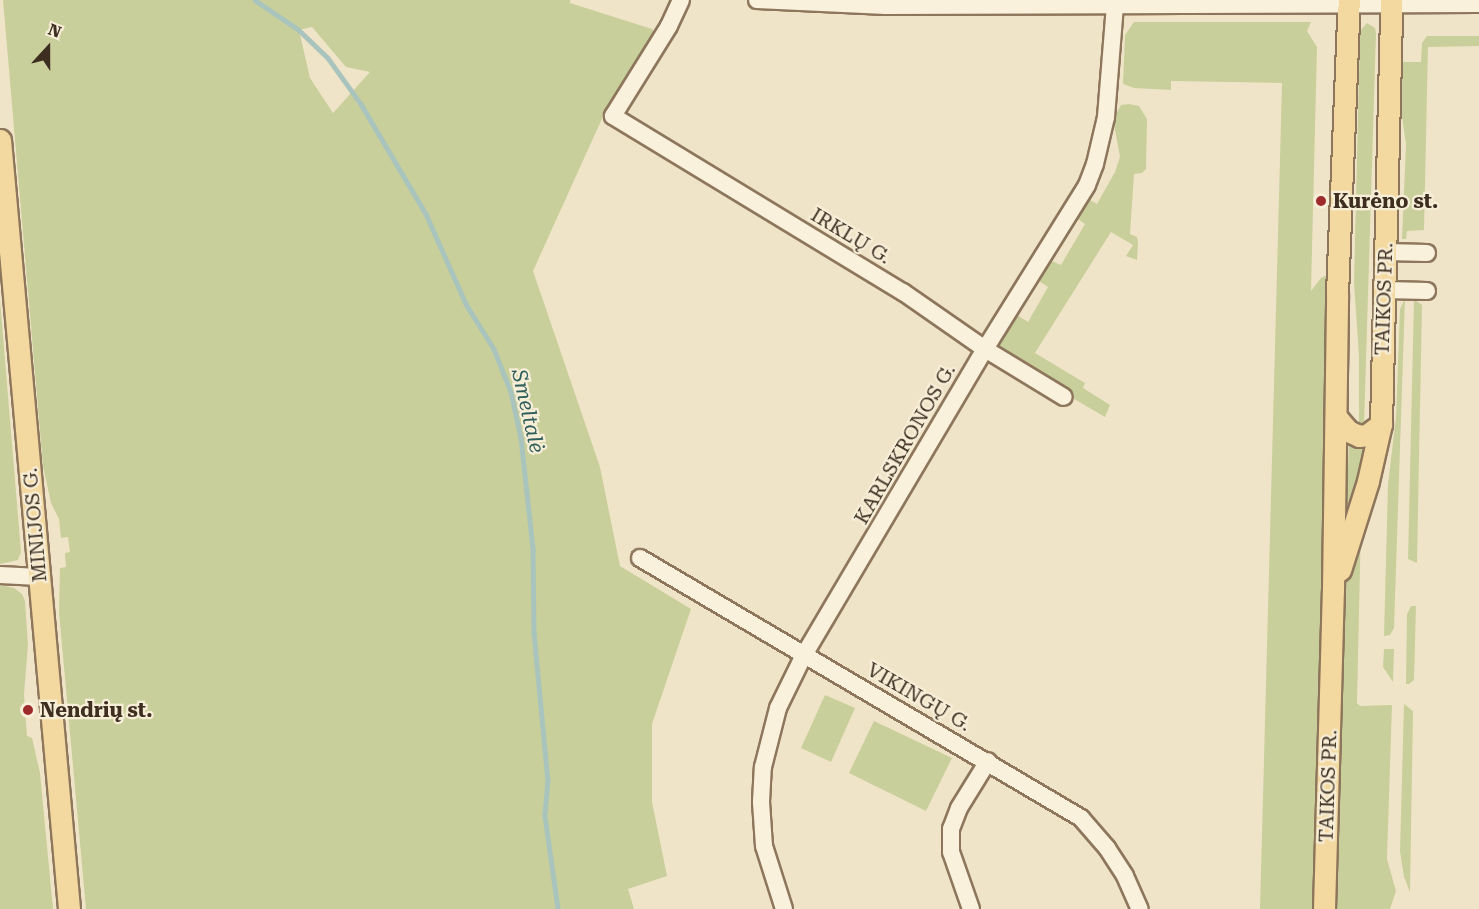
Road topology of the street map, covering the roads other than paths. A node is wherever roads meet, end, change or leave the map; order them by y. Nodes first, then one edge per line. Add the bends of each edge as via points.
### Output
1 (681, 0) edge
2 (757, 0) edge
3 (1349, 2) edge
4 (1391, 2) edge
5 (1479, 4) edge
6 (1115, 5) junction
7 (0, 140) edge
8 (1386, 252) junction
9 (1427, 253) dead end
10 (1385, 290) junction
11 (1426, 291) dead end
12 (984, 349) junction
13 (1064, 397) dead end
14 (1336, 417) junction
15 (1382, 424) junction
16 (640, 558) dead end
17 (0, 575) edge
18 (39, 577) junction
19 (1333, 590) junction
20 (804, 655) junction
21 (988, 761) junction
22 (69, 909) edge
23 (784, 909) edge
24 (971, 909) edge
25 (1140, 909) edge
26 (1324, 909) edge

1 - 12 street, IRKLŲ G. via 613,116 903,292
2 - 6 street via 855,6
3 - 4 street
3 - 6 street
3 - 14 main road, TAIKOS PR.
4 - 5 street
4 - 8 main road, TAIKOS PR.
6 - 12 street, KARLSKRONOS G. via 1106,117 1095,164 1087,185
7 - 18 main road, MINIJOS G.
8 - 9 street
8 - 10 main road, TAIKOS PR.
10 - 11 street
10 - 15 main road, TAIKOS PR.
12 - 13 street, IRKLŲ G.
12 - 20 street, KARLSKRONOS G.
14 - 15 main road via 1348,431 1359,436
14 - 19 main road, TAIKOS PR.
15 - 19 main road, TAIKOS PR.
16 - 20 street, VIKINGŲ G.
17 - 18 street
18 - 22 main road, MINIJOS G.
19 - 26 main road, TAIKOS PR.
20 - 21 street, VIKINGŲ G.
20 - 23 street, KARLSKRONOS G. via 778,708 763,766 760,802 764,846
21 - 24 street via 959,808 951,829 951,852
21 - 25 street, VIKINGŲ G. via 1081,818 1107,848

